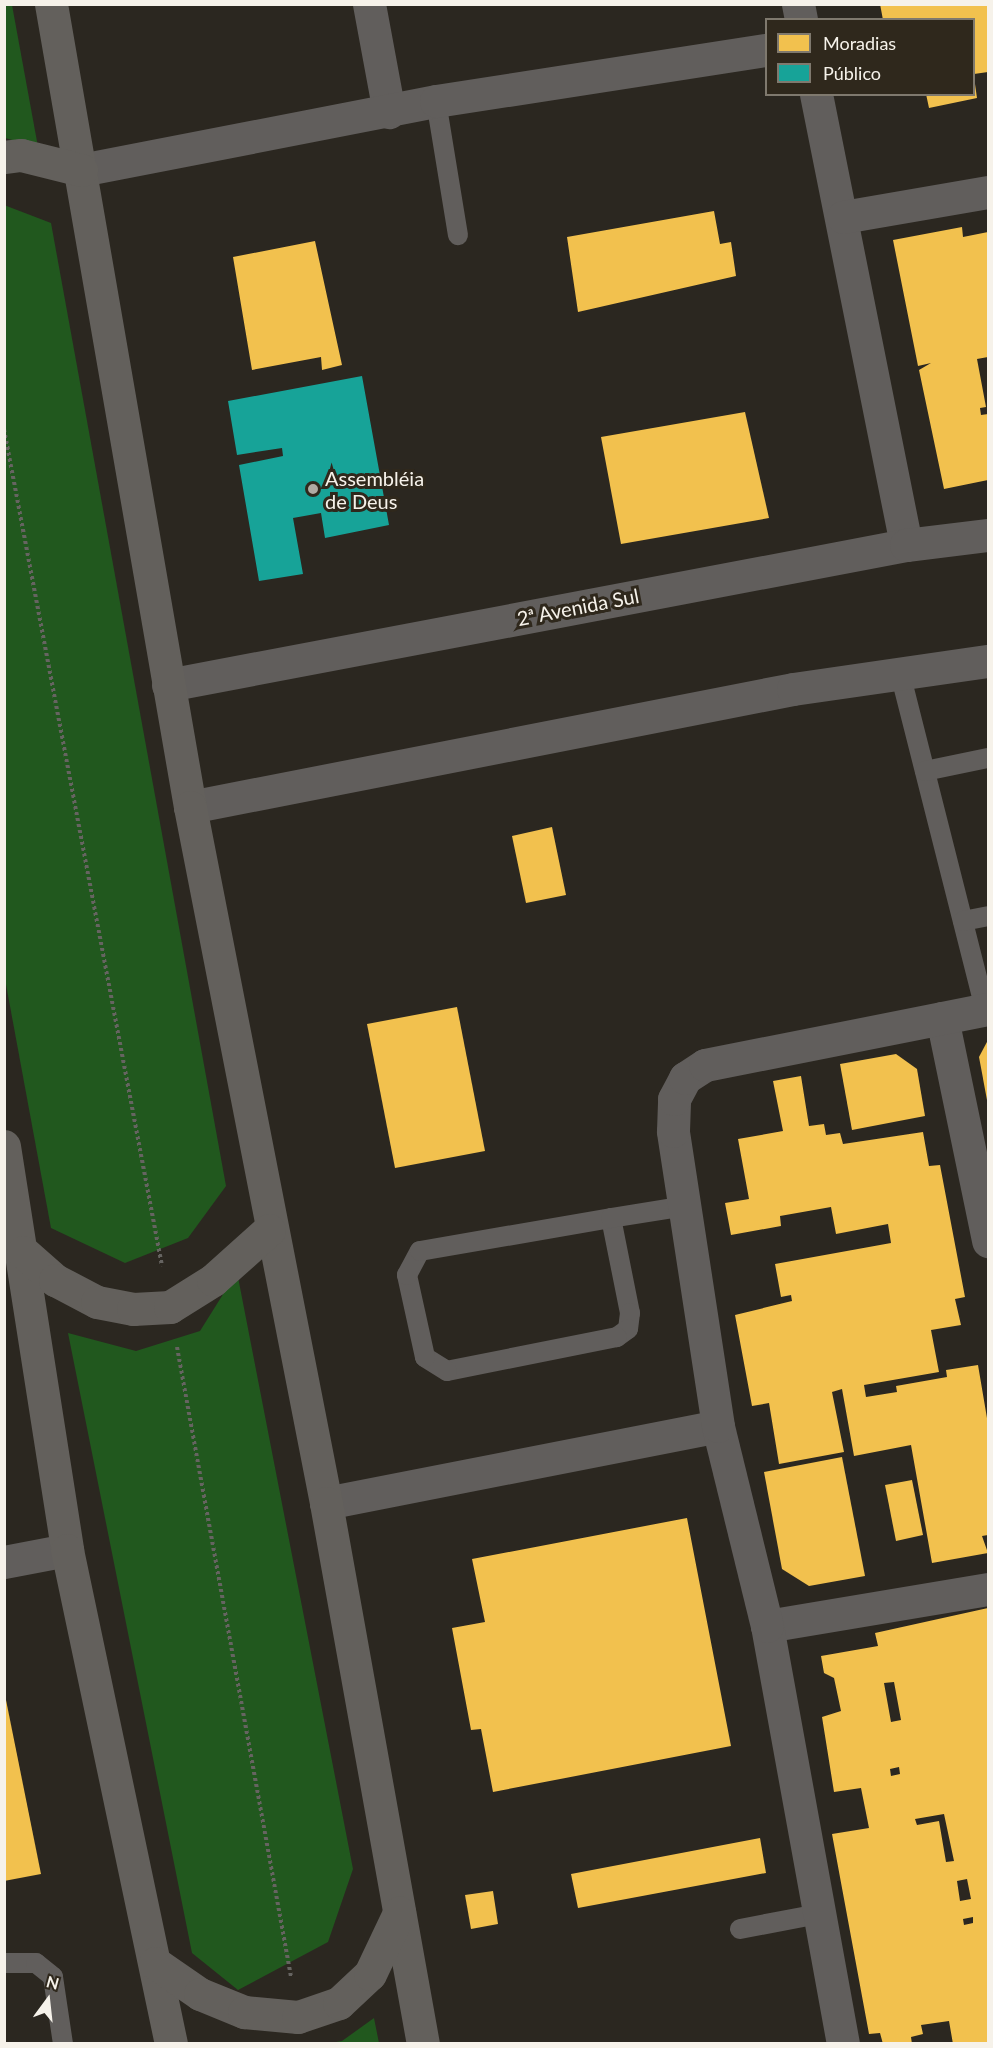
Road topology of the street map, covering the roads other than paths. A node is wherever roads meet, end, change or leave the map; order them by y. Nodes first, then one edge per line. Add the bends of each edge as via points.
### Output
1 (51, 4) edge
2 (369, 4) edge
3 (765, 50) edge
4 (816, 96) edge
5 (436, 101) junction
6 (389, 112) junction
7 (4, 157) edge
8 (81, 170) junction
9 (988, 192) edge
10 (843, 217) junction
11 (458, 235) dead end
12 (988, 535) edge
13 (906, 545) junction
14 (988, 661) edge
15 (900, 673) junction
16 (168, 685) junction
17 (988, 758) edge
18 (925, 771) junction
19 (190, 807) junction
20 (988, 916) edge
21 (963, 921) junction
22 (987, 1009) edge
23 (942, 1018) junction
24 (4, 1146) edge
25 (685, 1206) junction
26 (611, 1218) junction
27 (269, 1230) junction
28 (988, 1241) edge
29 (23, 1252) junction
30 (718, 1426) junction
31 (326, 1503) junction
32 (68, 1550) junction
33 (4, 1562) edge
34 (988, 1589) edge
35 (767, 1626) junction
36 (399, 1912) junction
37 (819, 1914) junction
38 (741, 1929) dead end
39 (4, 1963) edge
40 (155, 1963) junction
41 (63, 2043) edge
42 (171, 2043) edge
43 (423, 2043) edge
44 (843, 2043) edge

1 - 8 main road
2 - 6 street
3 - 5 street
4 - 10 street
5 - 6 street
5 - 11 lane
6 - 8 street
7 - 8 main road via 21,155
8 - 16 main road
9 - 10 street
10 - 13 street
12 - 13 street, 2ᵃ Avenida Sul
13 - 16 street, 2ᵃ Avenida Sul
14 - 15 street
15 - 18 lane
15 - 19 street
16 - 19 main road
17 - 18 lane
18 - 21 lane
19 - 27 main road
20 - 21 lane
21 - 22 lane
22 - 23 street
23 - 25 street via 705,1065 685,1078 674,1099 673,1131
23 - 28 street
24 - 29 main road
25 - 26 lane
25 - 30 street
26 - 26 lane via 420,1251 407,1275 425,1357 447,1371 617,1337 628,1329 630,1313
27 - 29 main road via 213,1280 170,1307 133,1310 97,1302 55,1280
27 - 31 main road
29 - 32 main road
30 - 31 street
30 - 35 street
31 - 36 main road
32 - 33 street
32 - 40 main road
34 - 35 street
35 - 37 street
36 - 40 main road via 370,1974 339,2003 298,2018 244,2012 200,1994
36 - 43 main road
37 - 38 lane
37 - 44 street
39 - 41 lane via 36,1963 53,1977
40 - 42 main road

